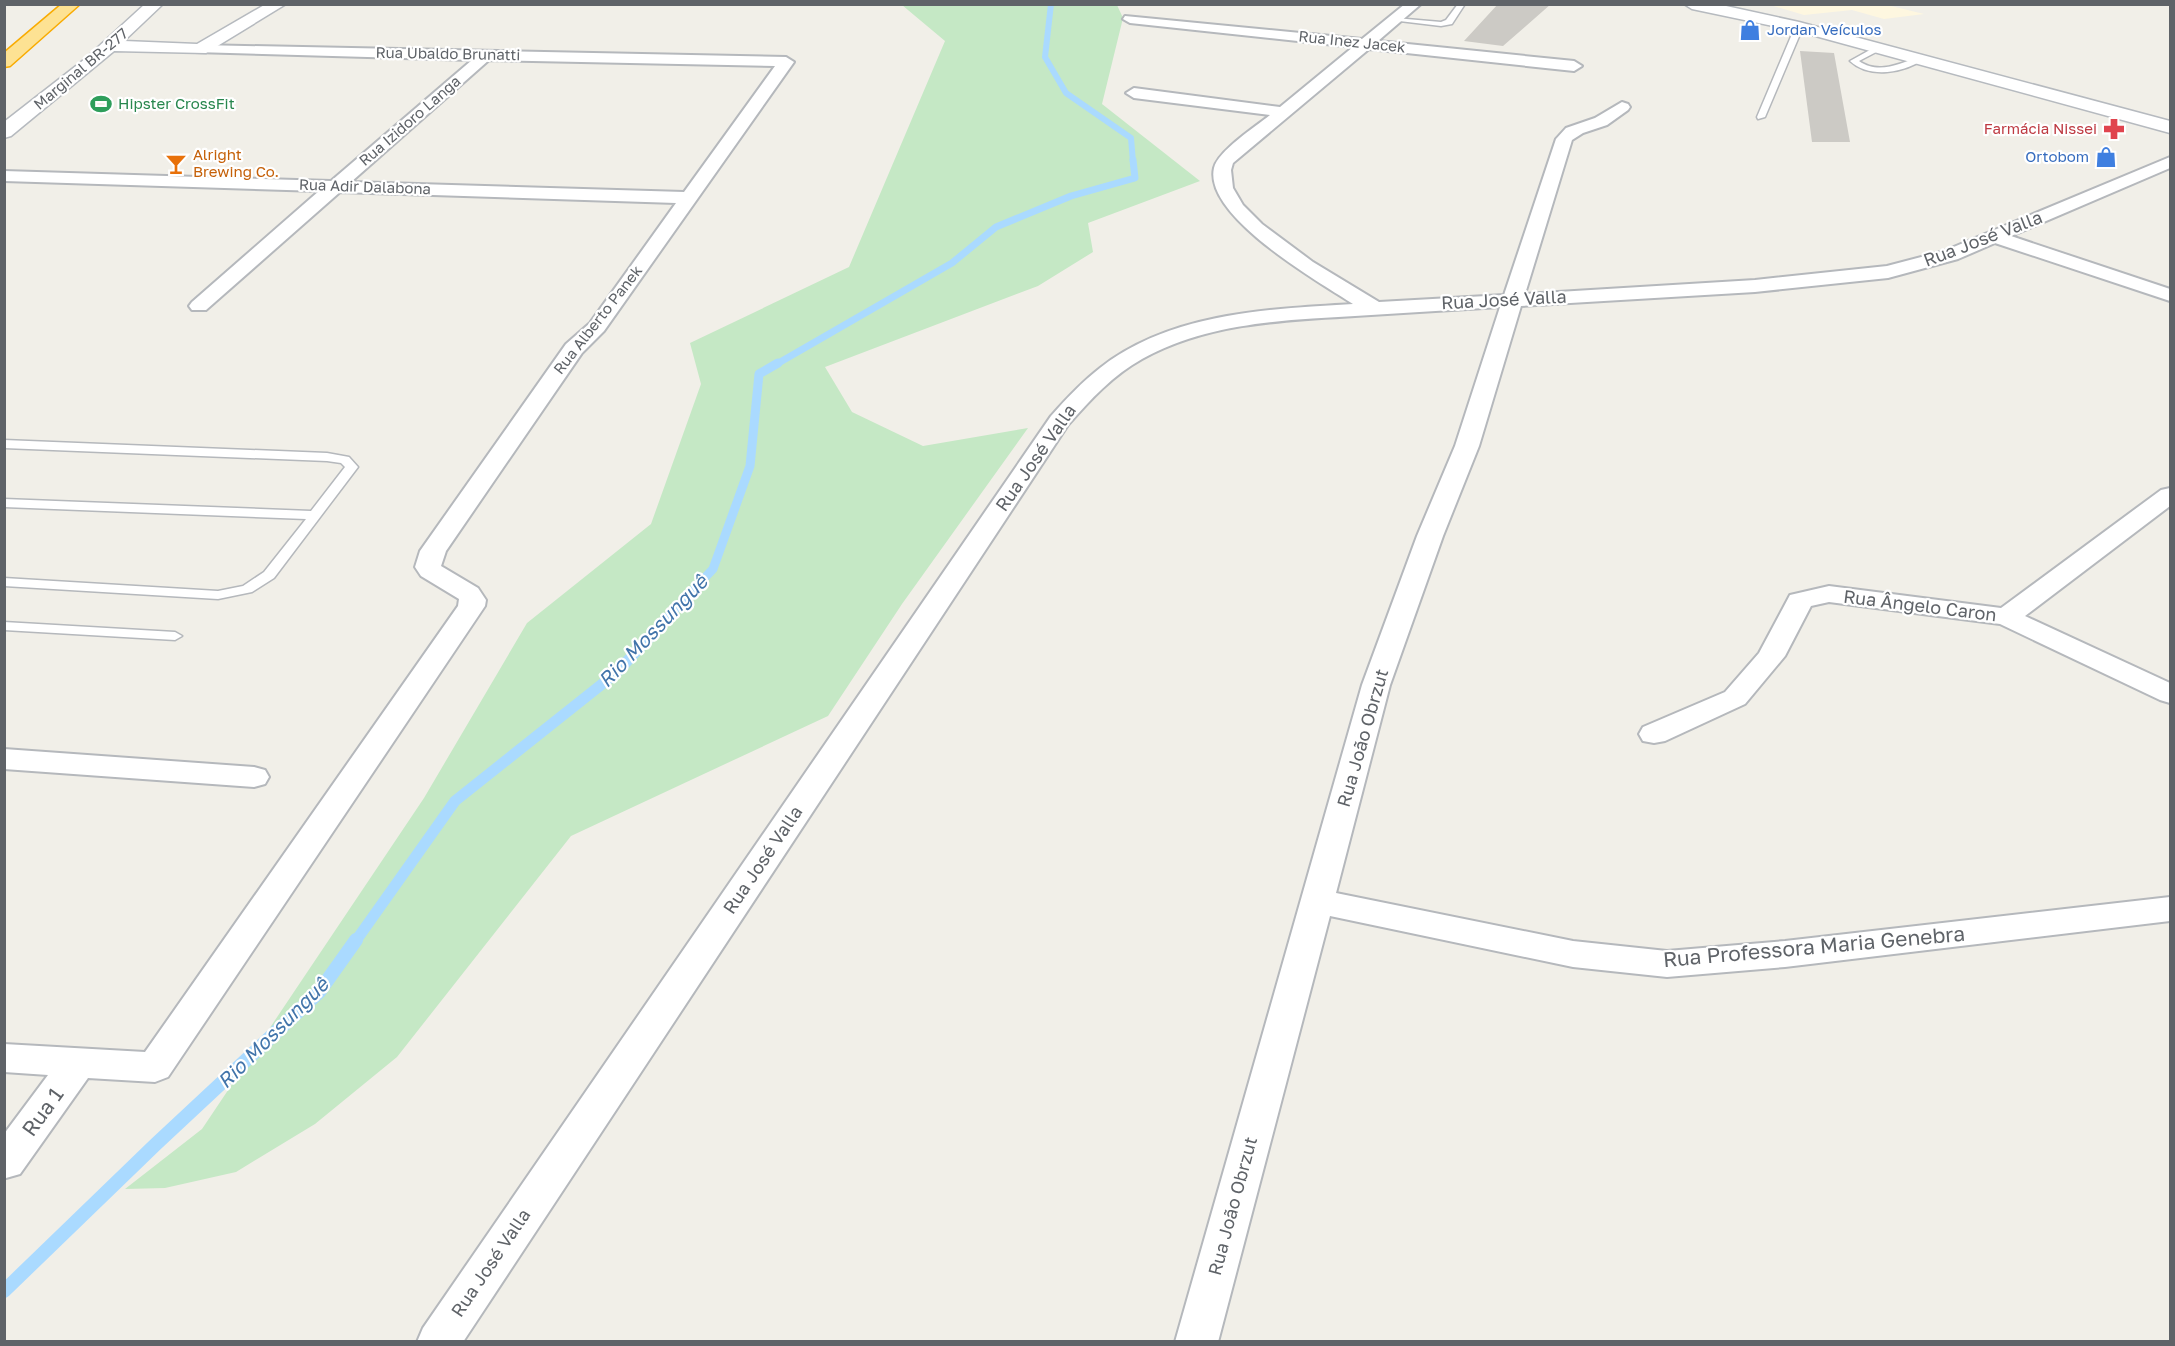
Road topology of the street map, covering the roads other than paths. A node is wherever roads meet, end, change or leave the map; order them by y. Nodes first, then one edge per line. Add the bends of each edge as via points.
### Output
1 (72, 4) edge
2 (155, 4) edge
3 (278, 4) edge
4 (1414, 4) edge
5 (1462, 4) edge
6 (1705, 5) edge
7 (1130, 19) dead end
8 (1395, 20) junction
9 (1799, 27) junction
10 (1367, 44) junction
11 (109, 46) junction
12 (1877, 48) junction
13 (200, 49) junction
14 (486, 55) junction
15 (1920, 59) junction
16 (4, 62) edge
17 (786, 62) joint
18 (1574, 66) dead end
19 (1134, 93) dead end
20 (1622, 107) dead end
21 (1284, 112) junction
22 (1761, 117) dead end
23 (2170, 127) edge
24 (4, 132) edge
25 (2170, 162) edge
26 (4, 176) edge
27 (335, 186) junction
28 (689, 198) junction
29 (1994, 237) junction
30 (2170, 295) edge
31 (1513, 299) junction
32 (199, 306) dead end
33 (1372, 307) junction
34 (4, 444) edge
35 (2170, 495) edge
36 (4, 503) edge
37 (315, 515) junction
38 (4, 582) edge
39 (2006, 617) junction
40 (4, 626) edge
41 (175, 636) dead end
42 (2170, 694) edge
43 (1654, 734) dead end
44 (4, 759) edge
45 (254, 777) dead end
46 (1317, 901) junction
47 (2170, 909) edge
48 (4, 1058) edge
49 (79, 1062) junction
50 (6, 1161) dead end
51 (438, 1341) edge
52 (1196, 1341) edge

1 - 16 highway
2 - 11 main road, Marginal BR-277
3 - 13 main road
4 - 8 street
5 - 8 lane via 1449,22 1441,24
6 - 9 main road
7 - 10 street, Rua Inez Jacek
8 - 10 street
9 - 12 main road
9 - 22 lane
10 - 18 street, Rua Inez Jacek
10 - 21 street
11 - 13 main road, Rua Ubaldo Brunatti
11 - 24 main road, Marginal BR-277
12 - 15 main road
12 - 15 lane via 1854,61 1867,69 1891,70
13 - 14 street, Rua Ubaldo Brunatti
14 - 17 street, Rua Ubaldo Brunatti
14 - 27 street, Rua Izidoro Langa
15 - 23 main road
17 - 28 street, Rua Alberto Panek
19 - 21 street
20 - 31 street, Rua João Obrzut via 1599,123 1574,132 1562,144
21 - 33 street via 1230,157 1222,168 1224,193 1266,238
25 - 29 street, Rua José Valla
26 - 27 street, Rua Adir Dalabona
27 - 28 street, Rua Adir Dalabona
27 - 32 street, Rua Izidoro Langa
28 - 49 street, Rua Alberto Panek via 597,327 574,349 433,551 430,570 469,594 471,606 155,1067
29 - 30 street
29 - 31 street, Rua José Valla via 1923,264 1850,277 1705,290
31 - 33 street, Rua José Valla
31 - 46 street, Rua João Obrzut via 1461,465 1430,536 1376,685
33 - 51 street, Rua José Valla via 1273,315 1189,330 1130,355 1078,398
34 - 37 lane via 345,460 352,467
35 - 39 street, Rua Ângelo Caron
36 - 37 lane
37 - 38 lane via 269,575 247,589 218,595
39 - 42 street
39 - 43 street, Rua Ângelo Caron via 1829,594 1800,601 1771,656 1735,698
40 - 41 lane
44 - 45 street
46 - 47 street, Rua Professora Maria Genebra via 1574,954 1667,964
46 - 52 street, Rua João Obrzut
48 - 49 street
49 - 50 street, Rua 1

